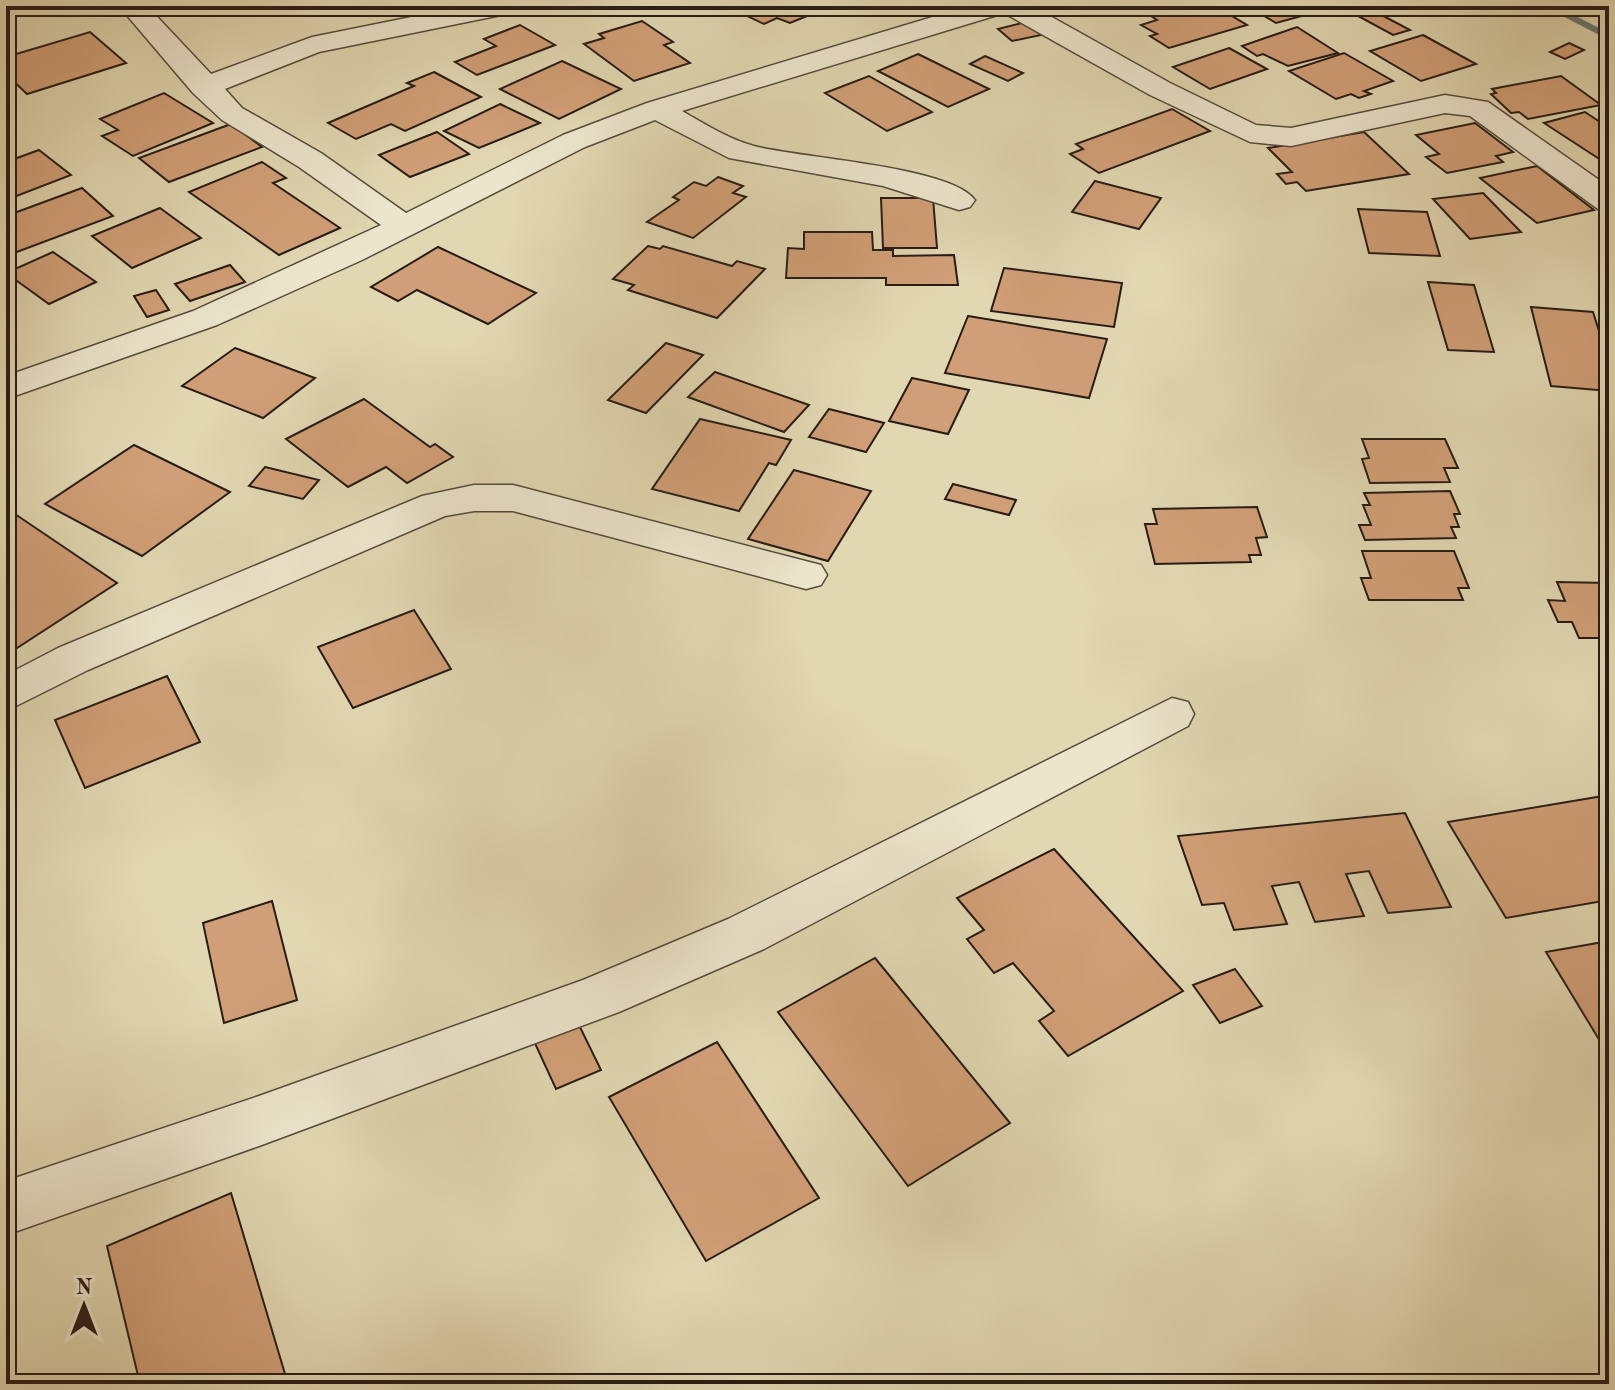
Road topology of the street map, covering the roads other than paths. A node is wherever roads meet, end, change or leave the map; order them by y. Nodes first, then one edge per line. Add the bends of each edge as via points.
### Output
1 (132, 6) edge
2 (506, 6) edge
3 (906, 6) edge
4 (998, 6) edge
5 (1012, 6) edge
6 (931, 25) junction
7 (203, 87) junction
8 (657, 109) junction
9 (959, 200) dead end
10 (1609, 202) edge
11 (404, 226) junction
12 (6, 388) edge
13 (806, 575) dead end
14 (6, 695) edge
15 (1172, 714) dead end
16 (6, 1208) edge

1 - 7 street
2 - 7 street via 312,45
3 - 6 street
4 - 6 street
5 - 10 street via 1250,133 1291,137 1445,104 1478,108
6 - 8 street
7 - 11 street via 232,114 310,160
8 - 9 street via 750,155 914,182
8 - 11 street via 574,141
11 - 12 street via 205,318
13 - 14 street via 513,498 474,498 436,505 73,659
15 - 16 street via 746,934 601,996

